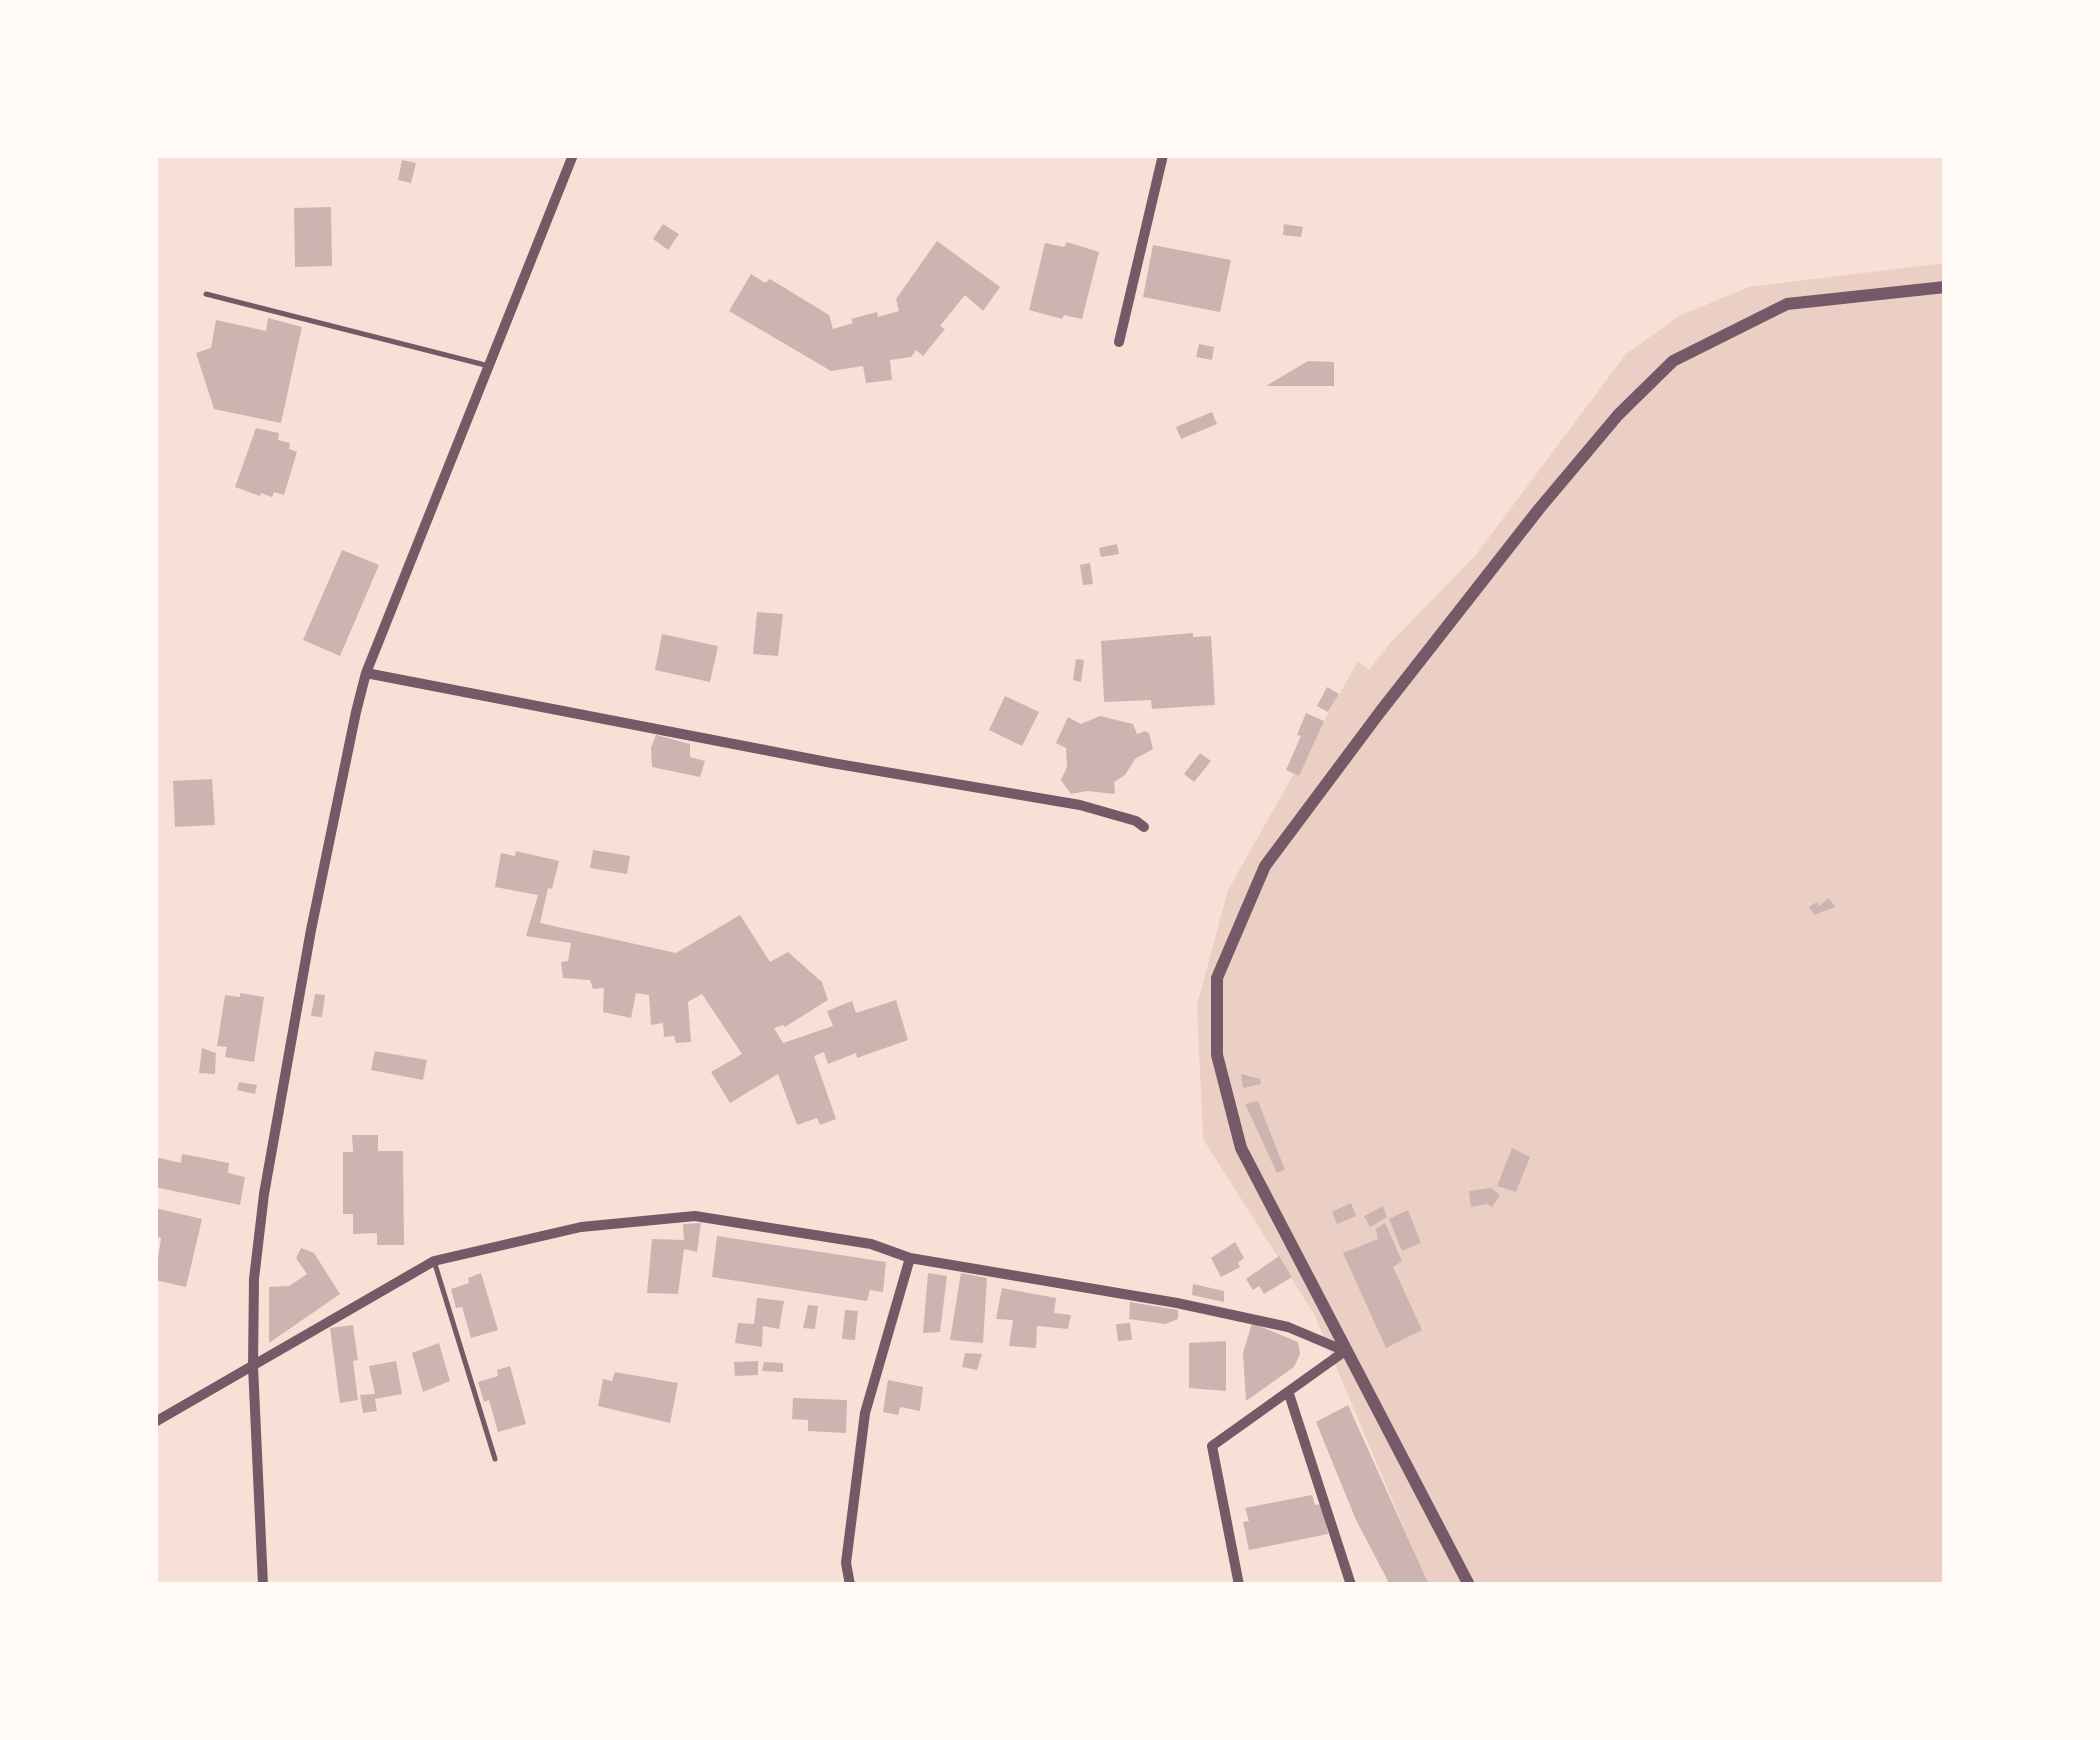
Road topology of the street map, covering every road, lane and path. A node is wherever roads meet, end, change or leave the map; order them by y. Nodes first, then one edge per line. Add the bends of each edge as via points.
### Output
1 (573, 155) edge
2 (1163, 155) edge
3 (1945, 287) edge
4 (206, 294) dead end
5 (1118, 342) dead end
6 (489, 366) junction
7 (366, 673) junction
8 (1144, 827) dead end
9 (910, 1258) junction
10 (434, 1261) junction
11 (1345, 1352) junction
12 (253, 1366) junction
13 (1289, 1394) junction
14 (155, 1422) edge
15 (494, 1459) dead end
16 (263, 1585) edge
17 (850, 1585) edge
18 (1239, 1585) edge
19 (1352, 1585) edge
20 (1469, 1585) edge

1 - 6 street
2 - 5 street
3 - 11 street via 1787,304 1673,361 1538,509 1265,866 1217,978 1217,1055 1241,1148
4 - 6 lane
6 - 7 street
7 - 8 street via 1080,805
7 - 12 street via 310,930 264,1194
9 - 10 street via 871,1244 694,1216 581,1228
9 - 11 street via 1177,1303 1288,1327
9 - 17 street via 866,1413 846,1564
10 - 12 street
10 - 15 lane
11 - 13 street
11 - 20 street
12 - 14 street
12 - 16 street
13 - 18 street via 1212,1446
13 - 19 street

